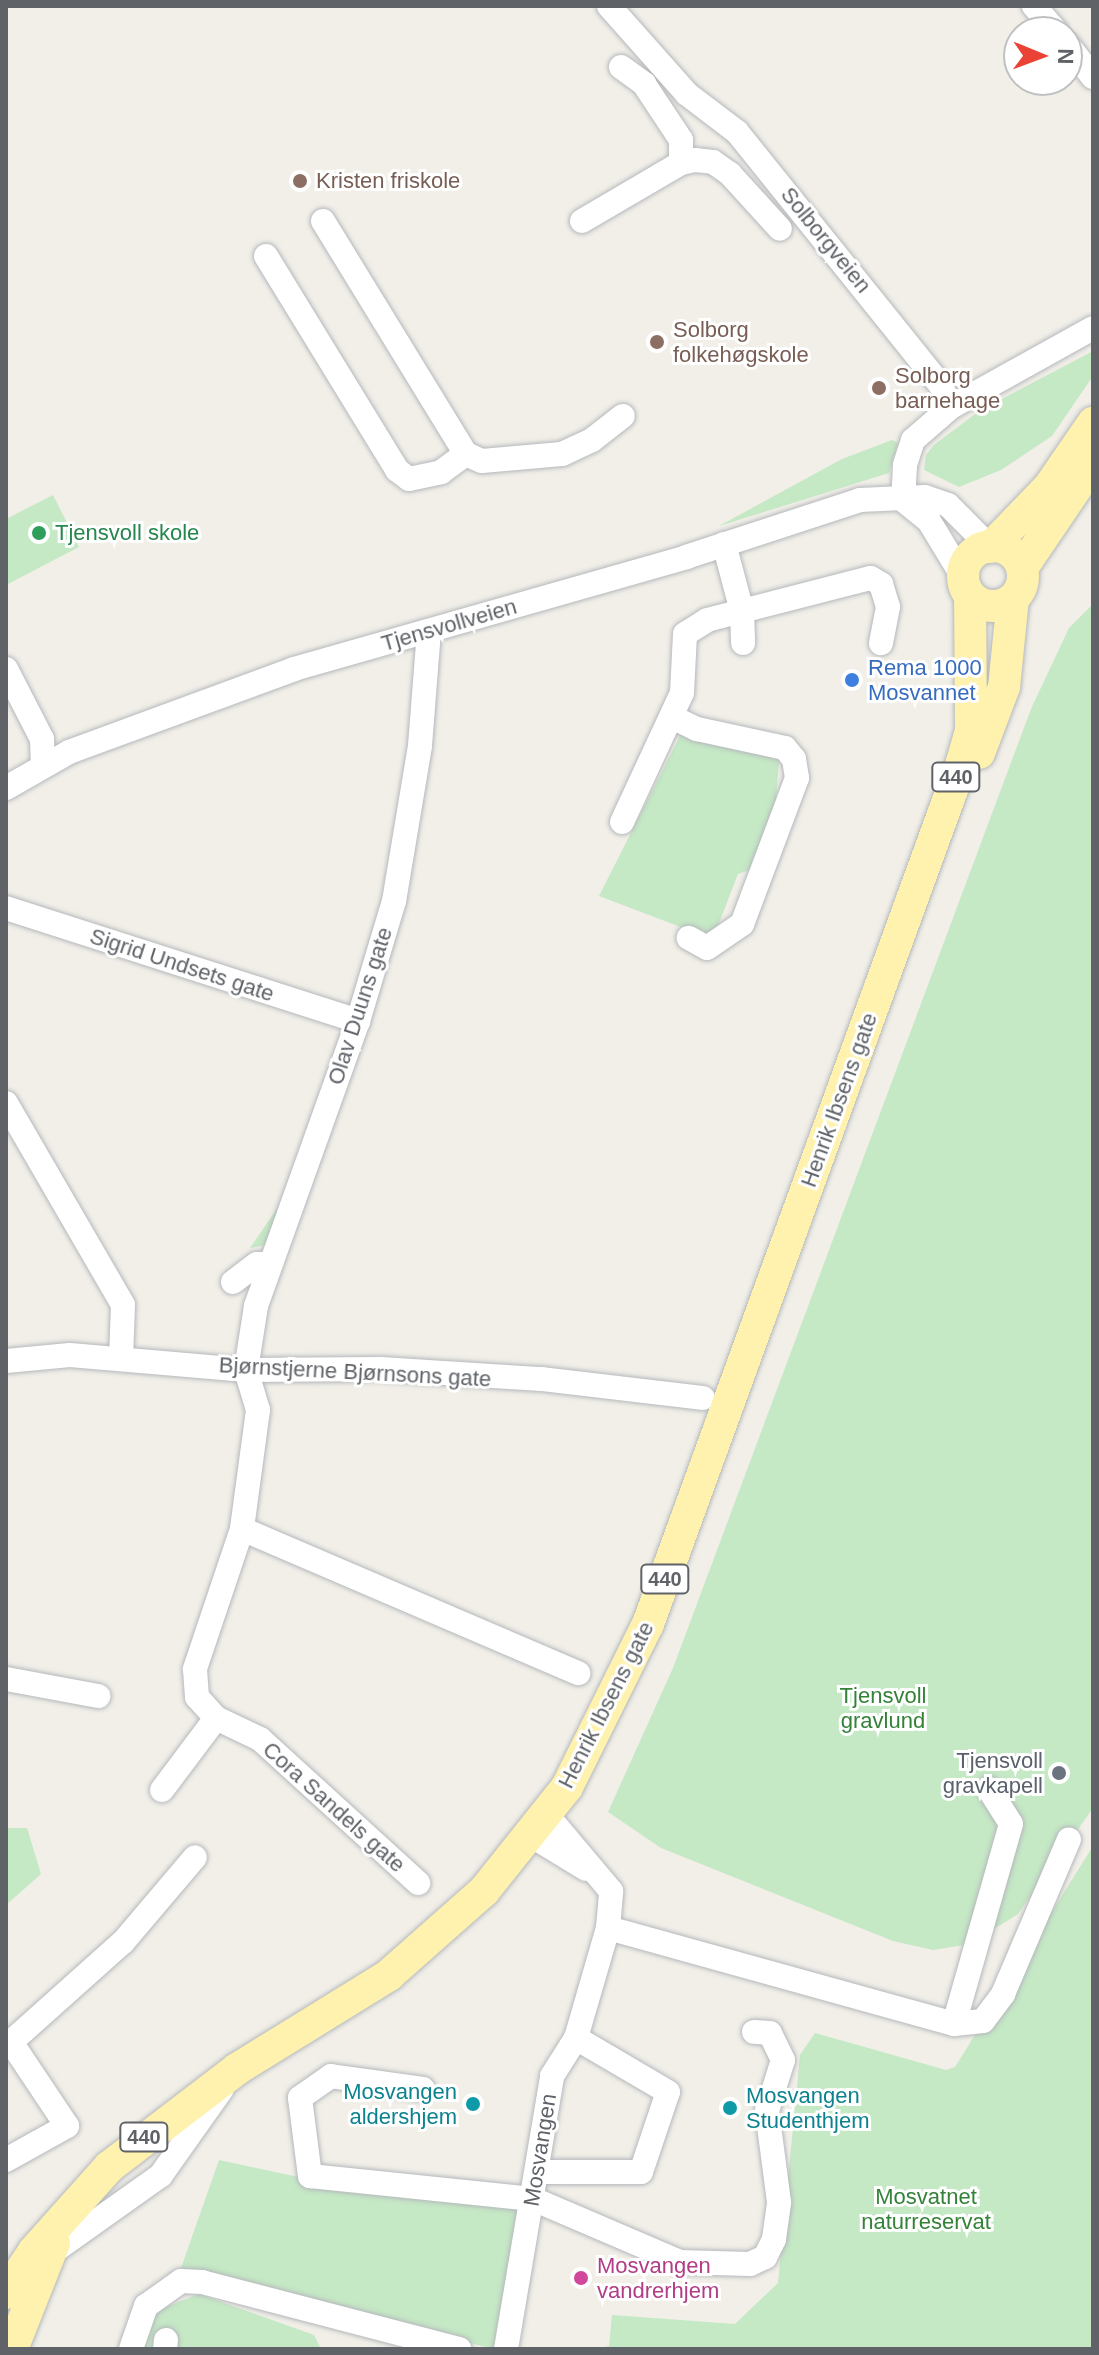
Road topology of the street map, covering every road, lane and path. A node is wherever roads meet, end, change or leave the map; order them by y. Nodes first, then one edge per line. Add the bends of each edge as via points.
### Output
1 (609, 6) edge
2 (621, 67) dead end
3 (681, 163) junction
4 (323, 221) dead end
5 (582, 221) dead end
6 (780, 229) dead end
7 (266, 256) dead end
8 (1093, 328) edge
9 (951, 407) junction
10 (623, 416) dead end
11 (1093, 423) edge
12 (466, 454) junction
13 (1093, 463) edge
14 (903, 500) junction
15 (724, 544) junction
16 (990, 547) junction
17 (1017, 583) junction
18 (966, 586) junction
19 (742, 611) junction
20 (429, 631) junction
21 (743, 643) dead end
22 (881, 643) dead end
23 (6, 669) edge
24 (672, 717) junction
25 (43, 765) junction
26 (6, 788) edge
27 (622, 822) dead end
28 (6, 908) edge
29 (689, 938) dead end
30 (894, 950) junction
31 (358, 1021) junction
32 (6, 1103) edge
33 (270, 1264) junction
34 (233, 1282) dead end
35 (121, 1359) junction
36 (6, 1361) edge
37 (246, 1370) junction
38 (703, 1398) dead end
39 (242, 1529) junction
40 (578, 1673) dead end
41 (6, 1679) edge
42 (98, 1696) dead end
43 (216, 1718) junction
44 (989, 1789) dead end
45 (162, 1790) dead end
46 (539, 1825) junction
47 (1069, 1839) dead end
48 (195, 1857) dead end
49 (418, 1883) dead end
50 (608, 1928) junction
51 (954, 2024) junction
52 (754, 2032) dead end
53 (576, 2038) junction
54 (237, 2069) junction
55 (423, 2089) dead end
56 (6, 2160) edge
57 (538, 2172) junction
58 (533, 2199) junction
59 (64, 2218) junction
60 (50, 2254) junction
61 (6, 2293) edge
62 (12, 2349) edge
63 (131, 2349) edge
64 (459, 2349) edge
65 (506, 2349) edge

1 - 9 street, Solborgveien via 687,94 737,132 909,344
2 - 3 street via 644,84 681,140
3 - 5 street
3 - 6 street via 713,162
4 - 12 street
7 - 12 street via 397,470 409,479 441,472
8 - 9 street
9 - 14 street via 913,440
10 - 12 street via 562,454 482,461
11 - 16 main road via 1049,487
13 - 17 main road, Henrik Ibsens gate / 440
14 - 15 street, Tjensvollveien via 860,500
14 - 16 street, Tjensvollveien via 925,497 948,505
14 - 18 street via 929,521
15 - 19 street
15 - 20 street, Tjensvollveien
16 - 17 main road via 1010,552
16 - 18 main road via 974,553
17 - 18 main road via 986,606
17 - 30 main road, Henrik Ibsens gate / 440 via 1004,687
18 - 30 main road, Henrik Ibsens gate / 440 via 971,730
19 - 21 street
19 - 22 street via 871,578 881,584 888,607
19 - 24 street via 707,620 685,634 682,693
20 - 25 street, Tjensvollveien via 294,669
20 - 31 street, Olav Duuns gate via 420,746 394,901
23 - 25 street via 42,739
24 - 27 street
24 - 29 street via 697,729 785,748 794,759 797,778 742,924 707,948
25 - 26 street, Tjensvollveien
28 - 31 street, Sigrid Undsets gate
30 - 46 main road, Henrik Ibsens gate / 440 via 648,1624 567,1787
31 - 33 street, Olav Duuns gate
32 - 35 street via 123,1305
33 - 34 street via 257,1264
33 - 37 street, Olav Duuns gate via 256,1306
35 - 36 street, Bjørnstjerne Bjørnsons gate via 70,1355
35 - 37 street, Bjørnstjerne Bjørnsons gate
37 - 38 street, Bjørnstjerne Bjørnsons gate via 381,1369 542,1379
37 - 39 street via 258,1410
39 - 40 street
39 - 43 street via 195,1669 197,1697
41 - 42 street
43 - 45 street
43 - 49 street, Cora Sandels gate via 260,1739
44 - 51 street via 1011,1824
46 - 50 street, Mosvangen via 611,1891
46 - 54 main road, Henrik Ibsens gate / 440 via 484,1891 389,1975
47 - 51 street via 1003,1994 983,2021
48 - 56 street via 123,1942 11,2042 67,2126
50 - 51 street
50 - 53 street, Mosvangen
52 - 58 street via 770,2033 783,2060 767,2111 779,2202 774,2239 765,2257 732,2266 680,2262
53 - 57 street, Mosvangen via 552,2076
53 - 57 street via 668,2092 641,2172
54 - 59 main road, Henrik Ibsens gate / 440 via 109,2167
54 - 60 street via 161,2175
55 - 58 street via 331,2076 300,2098 310,2176
57 - 58 street, Mosvangen
58 - 65 street, Mosvangen
59 - 60 main road, Henrik Ibsens gate / 440
59 - 61 main road, Henrik Ibsens gate / 440
60 - 62 main road, Henrik Ibsens gate / 440
63 - 64 street via 146,2306 181,2281 202,2282

